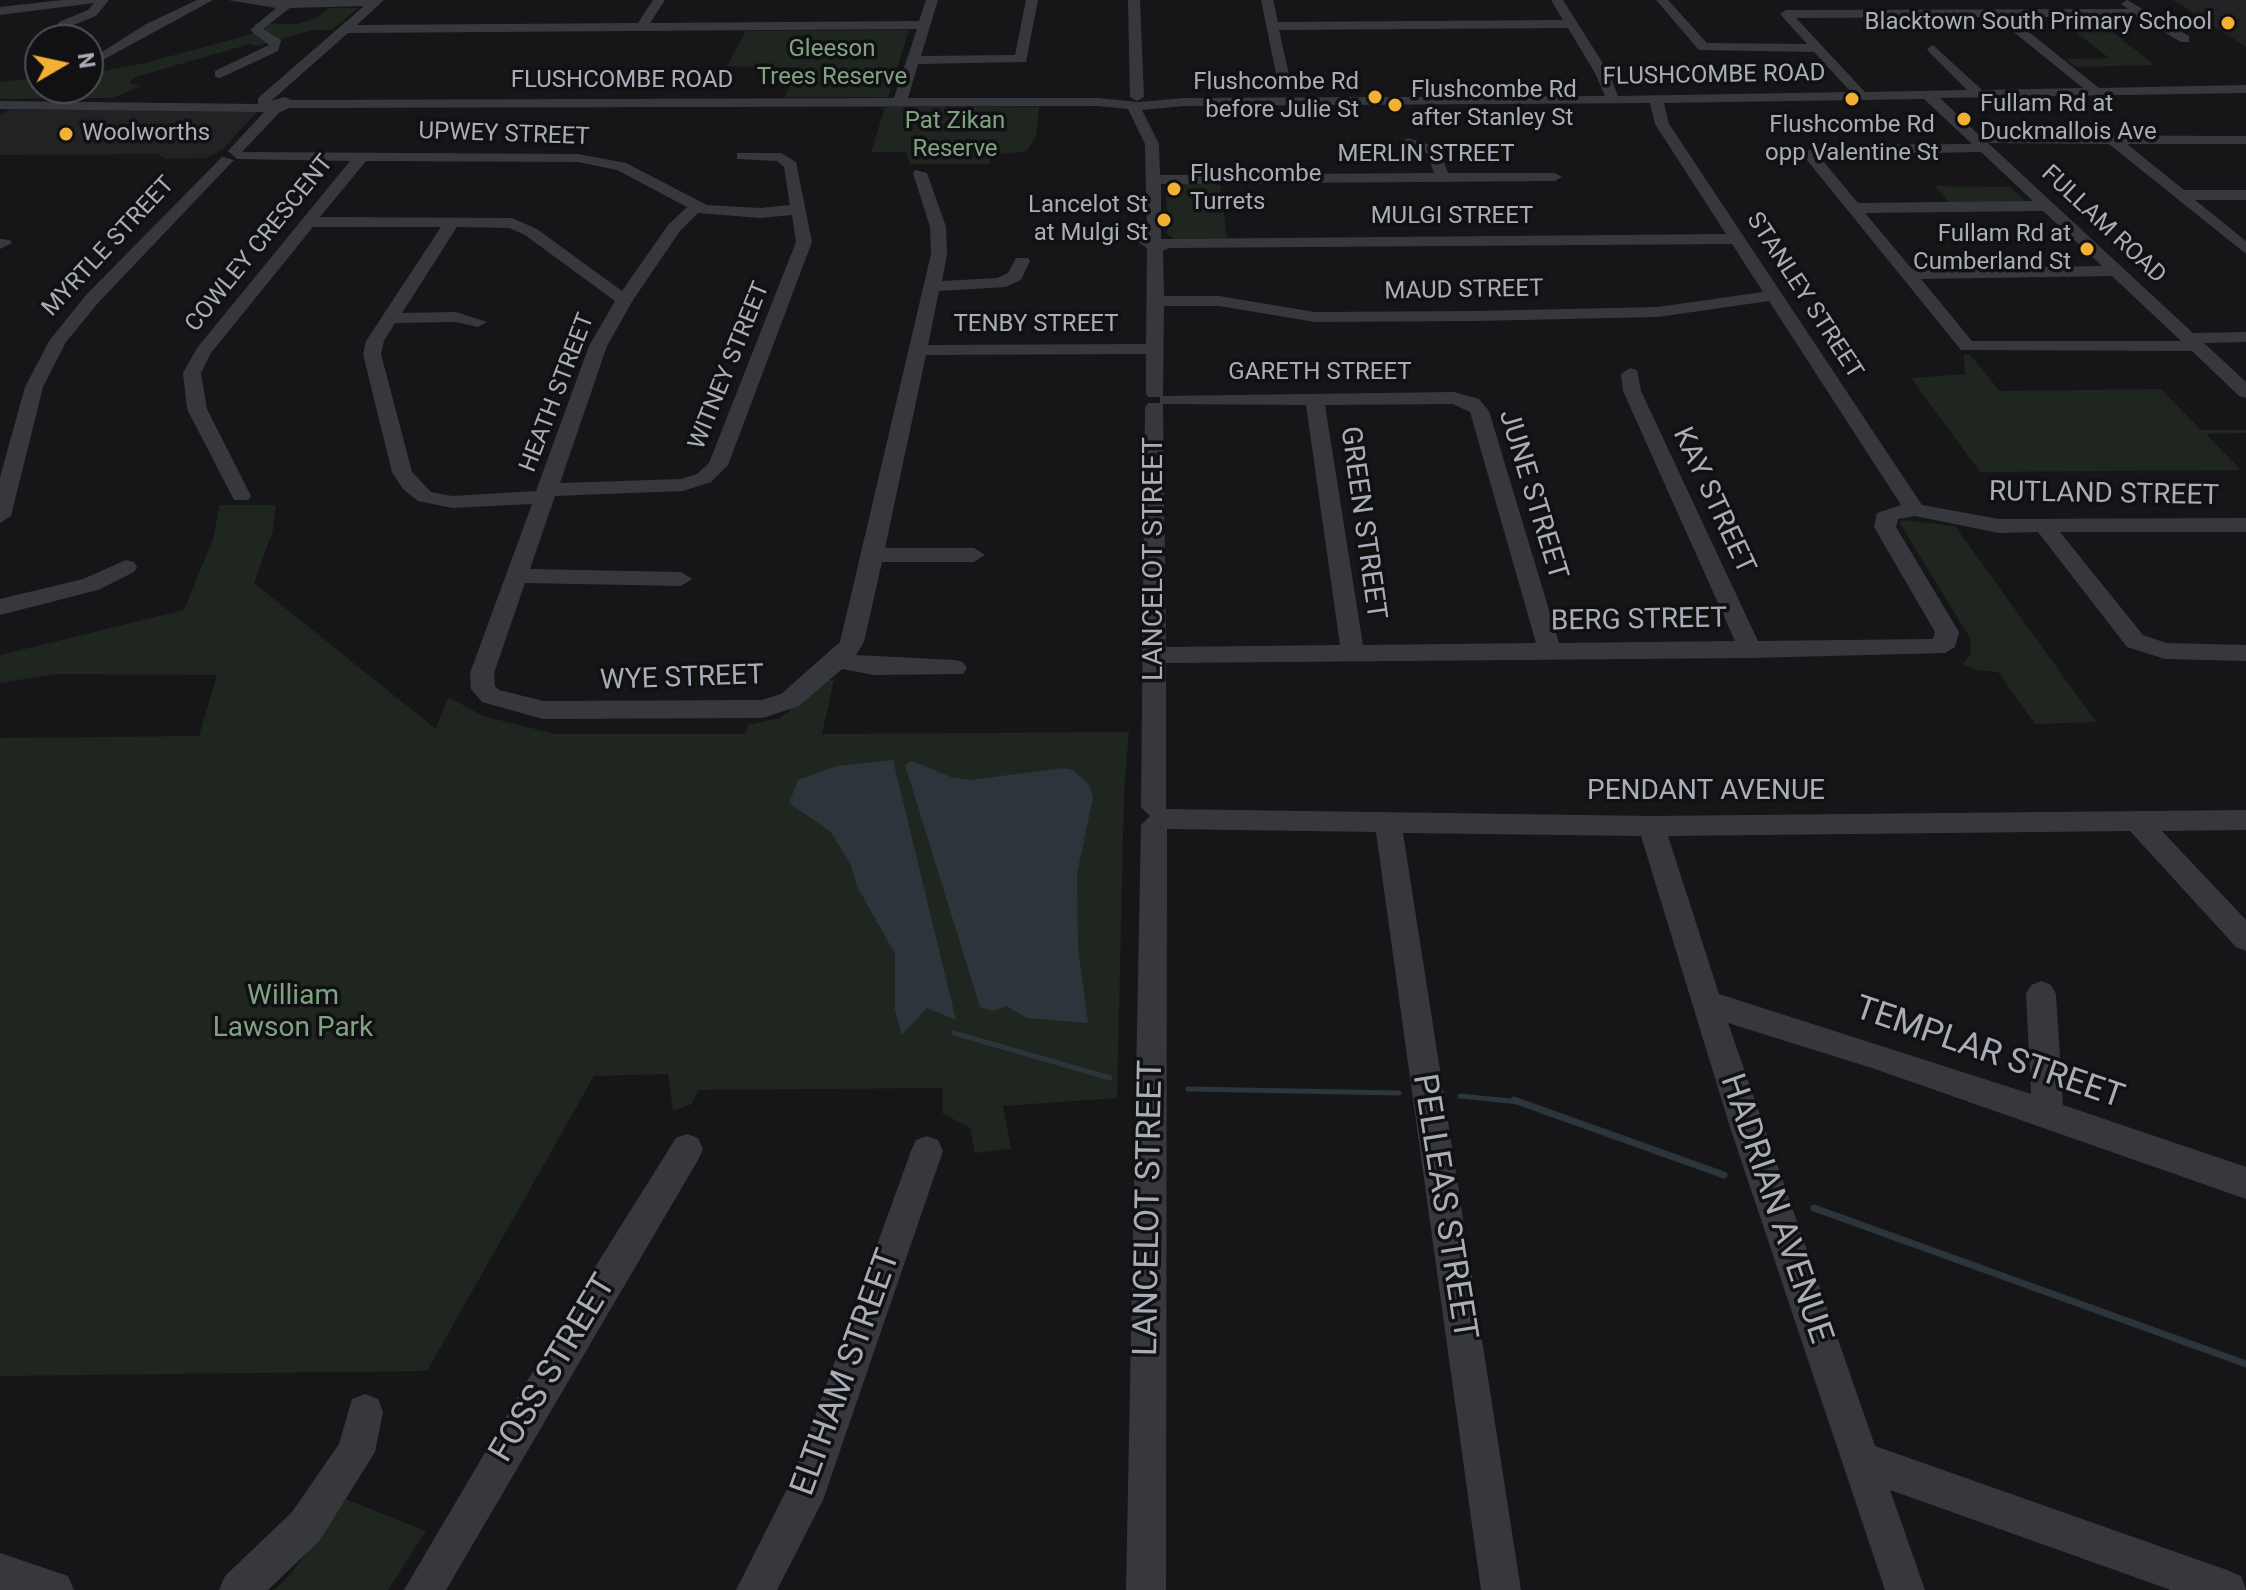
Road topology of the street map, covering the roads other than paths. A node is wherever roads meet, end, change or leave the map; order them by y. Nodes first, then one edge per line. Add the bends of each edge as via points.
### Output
1 (90, 0) edge
2 (103, 0) edge
3 (207, 0) edge
4 (234, 0) edge
5 (659, 0) edge
6 (932, 0) edge
7 (1032, 0) edge
8 (1134, 0) edge
9 (1267, 0) edge
10 (1557, 0) edge
11 (1662, 0) edge
12 (2121, 0) edge
13 (377, 1) edge
14 (322, 2) edge
15 (287, 5) junction
16 (0, 11) edge
17 (1997, 13) junction
18 (2140, 13) junction
19 (65, 24) edge
20 (1572, 24) junction
21 (924, 25) junction
22 (1272, 26) junction
23 (641, 28) junction
24 (345, 29) junction
25 (2185, 39) dead end
26 (1815, 48) junction
27 (1933, 49) dead end
28 (104, 57) edge
29 (914, 60) junction
30 (1282, 75) dead end
31 (236, 77) dead end
32 (2246, 89) edge
33 (2095, 91) junction
34 (1978, 93) junction
35 (1927, 94) junction
36 (1861, 95) junction
37 (1613, 100) junction
38 (900, 102) junction
39 (1138, 102) junction
40 (1655, 104) junction
41 (0, 105) edge
42 (274, 105) junction
43 (2112, 139) junction
44 (2246, 140) edge
45 (1408, 142) dead end
46 (1981, 144) junction
47 (644, 155) dead end
48 (234, 156) junction
49 (362, 156) junction
50 (742, 156) dead end
51 (621, 166) junction
52 (920, 173) dead end
53 (1555, 177) dead end
54 (1443, 179) junction
55 (1153, 180) junction
56 (2182, 195) junction
57 (2246, 195) edge
58 (2047, 206) junction
59 (695, 208) junction
60 (1852, 208) junction
61 (800, 209) junction
62 (453, 221) junction
63 (310, 222) junction
64 (1738, 239) junction
65 (1158, 242) junction
66 (2246, 249) edge
67 (1022, 261) dead end
68 (2116, 271) junction
69 (1906, 274) junction
70 (934, 286) junction
71 (1775, 295) junction
72 (624, 300) junction
73 (1154, 301) junction
74 (390, 318) junction
75 (478, 322) dead end
76 (2246, 337) edge
77 (2192, 342) junction
78 (1154, 349) junction
79 (919, 350) junction
80 (1630, 374) dead end
81 (2246, 392) edge
82 (1315, 399) junction
83 (1159, 400) junction
84 (1472, 403) joint
85 (25, 417) junction
86 (0, 422) edge
87 (545, 494) junction
88 (241, 496) dead end
89 (1915, 510) junction
90 (0, 515) edge
91 (2246, 525) edge
92 (2044, 526) junction
93 (873, 555) junction
94 (974, 555) dead end
95 (126, 567) dead end
96 (516, 576) junction
97 (681, 579) dead end
98 (0, 607) edge
99 (1751, 650) junction
100 (1550, 652) junction
101 (1353, 654) junction
102 (2246, 654) edge
103 (1154, 655) junction
104 (839, 660) junction
105 (955, 668) dead end
106 (483, 689) joint
107 (1158, 817) junction
108 (2135, 820) junction
109 (2246, 820) edge
110 (1388, 823) junction
111 (1651, 826) junction
112 (2246, 939) edge
113 (2041, 994) dead end
114 (1706, 1003) junction
115 (2048, 1112) junction
116 (687, 1149) dead end
117 (927, 1151) dead end
118 (2246, 1183) edge
119 (365, 1412) dead end
120 (1862, 1461) junction
121 (0, 1573) edge
122 (54, 1590) edge
123 (239, 1590) edge
124 (424, 1590) edge
125 (756, 1590) edge
126 (1146, 1590) edge
127 (1501, 1590) edge
128 (1905, 1590) edge
129 (2227, 1590) edge

1 - 16 street
2 - 19 street via 92,13
3 - 28 street via 128,39
4 - 15 street
5 - 23 street
6 - 21 street
7 - 29 street via 1021,59
8 - 39 street
9 - 22 street
10 - 20 street
11 - 26 street via 1703,47
12 - 18 street
13 - 14 street
13 - 24 street, MYRTLE STREET
14 - 15 street
15 - 31 street via 256,30 274,40 274,48 215,74
17 - 18 street
17 - 26 street via 1786,14
17 - 33 street
18 - 25 street
20 - 22 street
20 - 37 street
21 - 23 street
21 - 29 street
22 - 30 street
23 - 24 street
24 - 42 street, MYRTLE STREET
26 - 36 street
27 - 34 street
29 - 38 street
32 - 33 street, FLUSHCOMBE ROAD
33 - 34 street, FLUSHCOMBE ROAD
34 - 35 street, FLUSHCOMBE ROAD
35 - 36 street, FLUSHCOMBE ROAD
35 - 46 street, FULLAM ROAD
36 - 40 street, FLUSHCOMBE ROAD
37 - 39 street, FLUSHCOMBE ROAD
37 - 40 street, FLUSHCOMBE ROAD
38 - 39 street, FLUSHCOMBE ROAD
38 - 42 street, FLUSHCOMBE ROAD
39 - 55 street, LANCELOT STREET via 1152,144
40 - 64 street, STANLEY STREET via 1662,124
41 - 42 street, FLUSHCOMBE ROAD
42 - 48 street, MYRTLE STREET
43 - 44 street
43 - 46 street
43 - 56 street
45 - 54 street via 1433,150
46 - 58 street, FULLAM ROAD
46 - 60 street via 1813,150 1810,155
47 - 51 street
48 - 49 street, UPWEY STREET
48 - 85 street, MYRTLE STREET via 72,321 47,358
49 - 51 street, UPWEY STREET via 550,156
49 - 63 street, COWLEY CRESCENT
50 - 61 street, WITNEY STREET via 787,160
51 - 59 street, UPWEY STREET
52 - 70 street, WYE STREET via 939,233
53 - 54 street, MERLIN STREET
54 - 55 street, MERLIN STREET
55 - 65 street, LANCELOT STREET
56 - 57 street
56 - 66 street
58 - 60 street
58 - 68 street, FULLAM ROAD
59 - 61 street, UPWEY STREET via 748,213
59 - 72 street via 674,228
60 - 69 street
61 - 87 street, WITNEY STREET via 804,242 718,465 704,478 683,485
62 - 63 street, HEATH STREET
62 - 72 street, HEATH STREET via 512,223
62 - 74 street
63 - 88 street, COWLEY CRESCENT via 203,352 192,373 197,409
64 - 65 street, MULGI STREET
64 - 71 street, STANLEY STREET
65 - 73 street, LANCELOT STREET
67 - 70 street via 1015,276 1000,283
68 - 69 street
68 - 77 street, FULLAM ROAD
69 - 77 street via 1960,342 1974,347
70 - 79 street, WYE STREET
71 - 73 street, MAUD STREET via 1658,312 1475,316 1315,317 1219,301
71 - 89 street, STANLEY STREET
72 - 87 street, HEATH STREET via 598,346
73 - 78 street, LANCELOT STREET
74 - 75 street
74 - 87 street via 372,354 402,472 410,485 425,497 452,502
76 - 77 street
77 - 81 street, FULLAM ROAD
78 - 79 street, TENBY STREET
78 - 83 street, LANCELOT STREET
79 - 93 street, WYE STREET
80 - 99 street, KAY STREET via 1632,391
82 - 83 street, GARETH STREET
82 - 84 street, GARETH STREET via 1454,398
82 - 101 street, GREEN STREET
83 - 103 street, LANCELOT STREET
84 - 100 street, JUNE STREET via 1479,411
85 - 86 street
85 - 90 street, MYRTLE STREET
87 - 96 street, HEATH STREET
89 - 92 street, RUTLAND STREET via 1999,526
89 - 99 street, BERG STREET via 1888,514 1883,524 1945,626 1945,644
91 - 92 street, RUTLAND STREET
92 - 102 street via 2135,641 2165,651
93 - 94 street
93 - 104 street, WYE STREET via 852,642
95 - 98 street via 90,585
96 - 97 street
96 - 106 street, HEATH STREET via 482,673
99 - 100 street, BERG STREET
100 - 101 street, BERG STREET
101 - 103 street, BERG STREET
103 - 107 street, LANCELOT STREET
104 - 105 street via 874,667
104 - 106 street, WYE STREET via 790,700 763,709 543,710 509,703
107 - 110 street, PENDANT AVENUE
107 - 126 street, LANCELOT STREET
108 - 109 street, PENDANT AVENUE
108 - 111 street, PENDANT AVENUE
108 - 112 street
110 - 111 street, PENDANT AVENUE
110 - 127 street, PELLEAS STREET
111 - 114 street, HADRIAN AVENUE
113 - 115 street
114 - 115 street, TEMPLAR STREET
114 - 120 street, HADRIAN AVENUE
115 - 118 street, TEMPLAR STREET
116 - 124 street, FOSS STREET
117 - 125 street, ELTHAM STREET via 809,1486
119 - 123 street via 356,1452 306,1526
120 - 128 street, HADRIAN AVENUE
120 - 129 street
121 - 122 street

